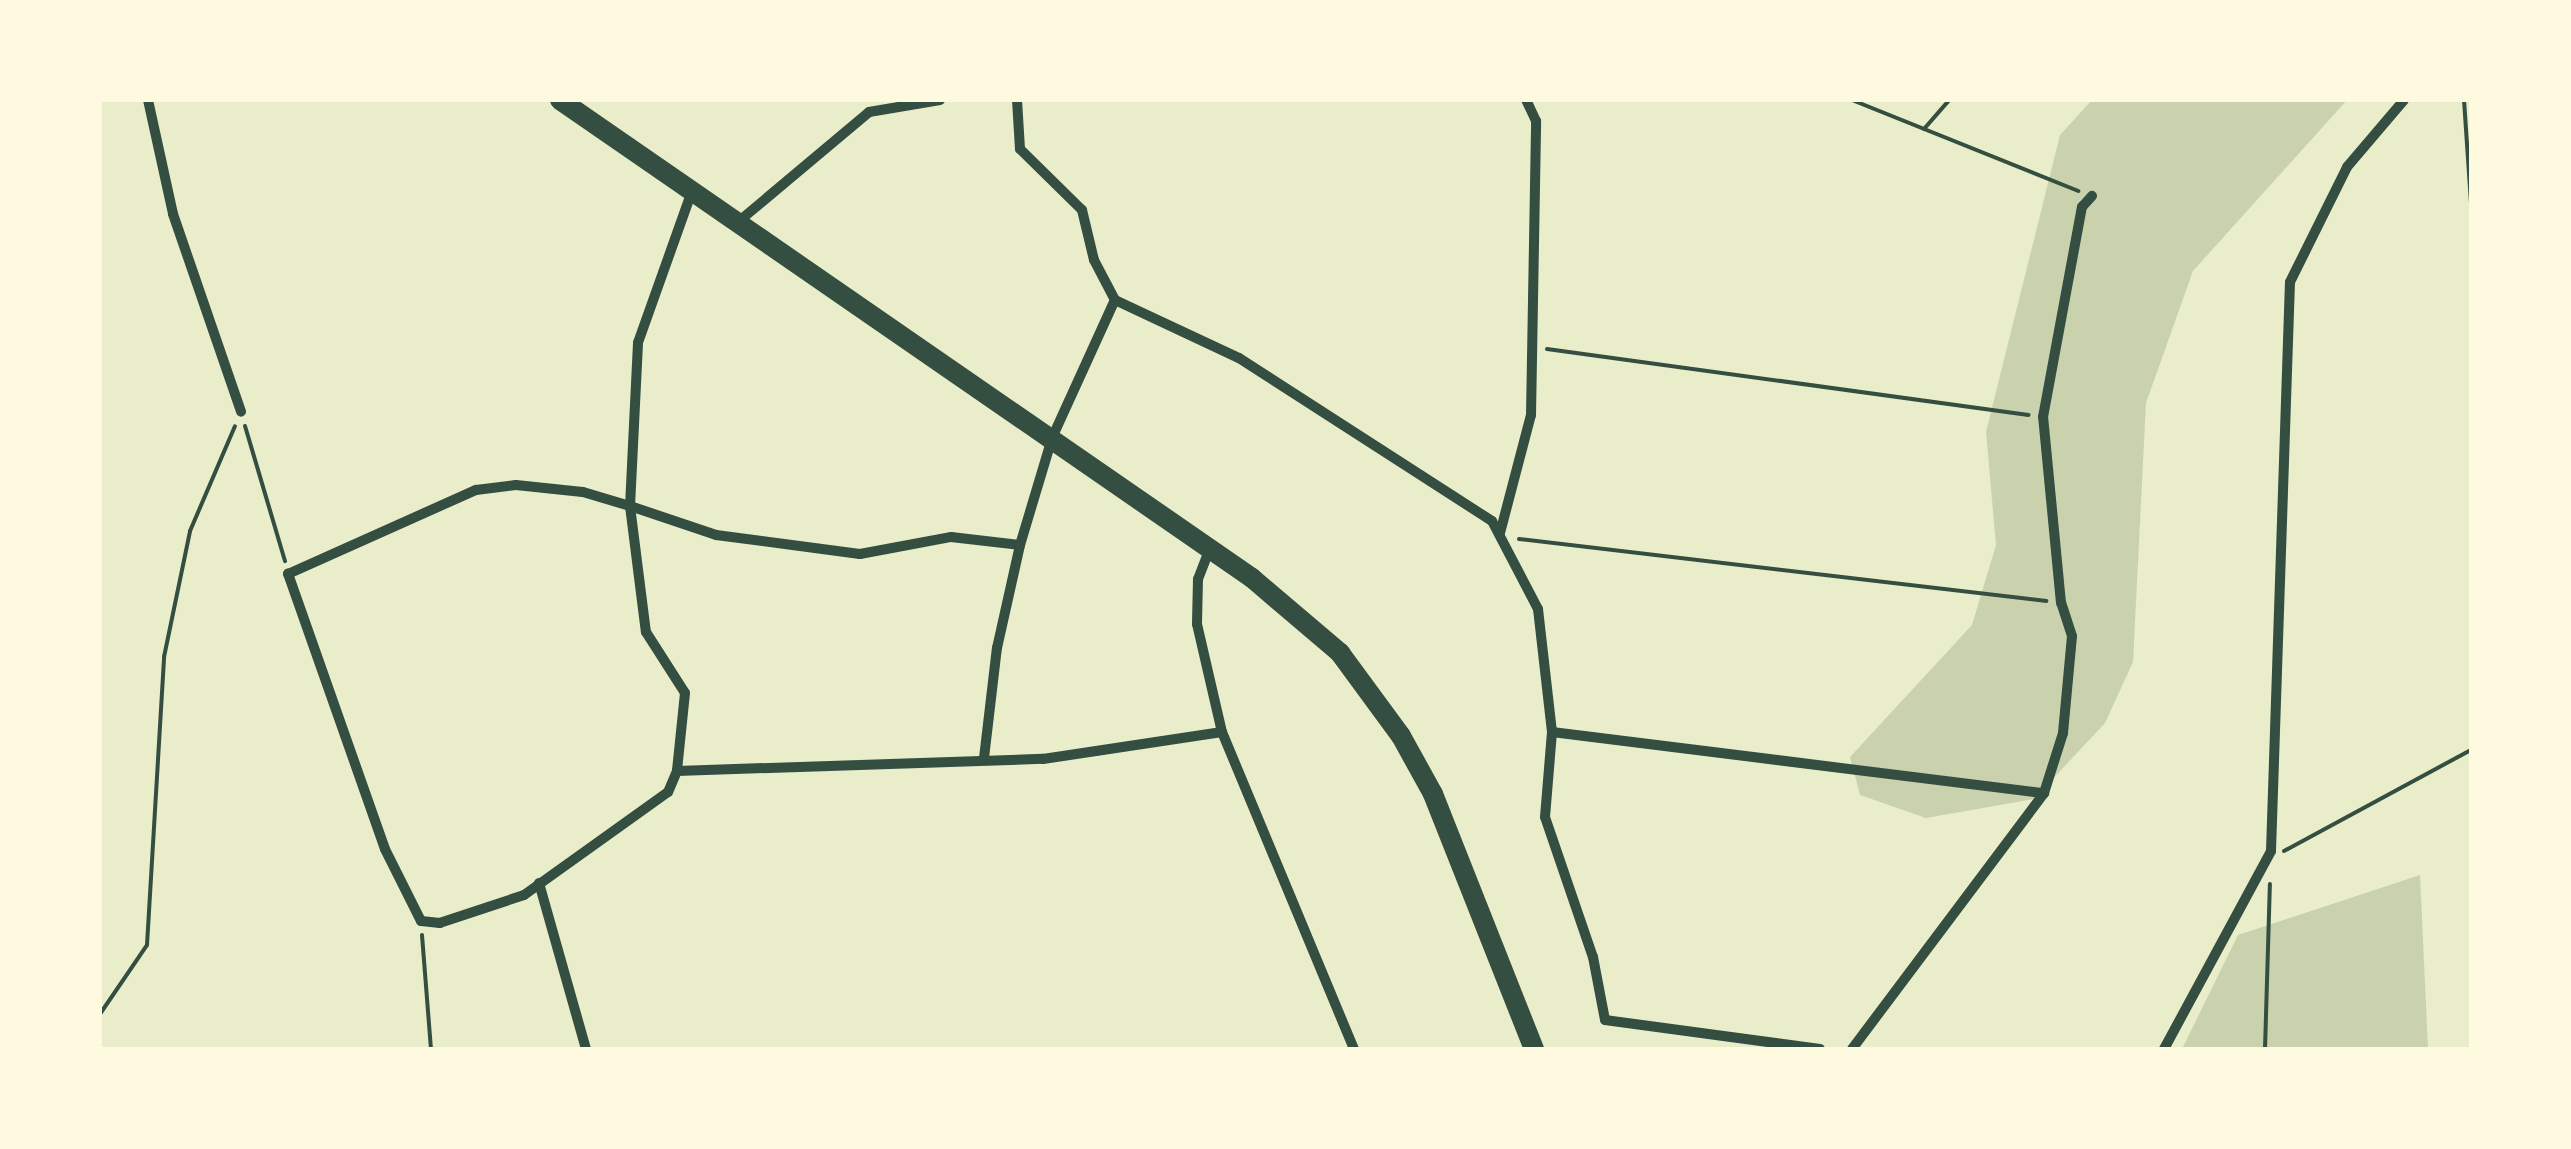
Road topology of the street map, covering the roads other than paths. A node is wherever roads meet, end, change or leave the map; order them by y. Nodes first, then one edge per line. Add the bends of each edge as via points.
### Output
1 (148, 100) edge
2 (560, 100) edge
3 (921, 100) edge
4 (940, 100) edge
5 (1017, 100) edge
6 (1526, 100) edge
7 (2404, 100) edge
8 (692, 190) junction
9 (2092, 196) road end
10 (738, 222) junction
11 (1114, 300) junction
12 (241, 412) road end
13 (1052, 438) junction
14 (630, 506) junction
15 (1500, 534) junction
16 (1020, 544) junction
17 (1210, 548) junction
18 (1222, 732) junction
19 (1552, 732) junction
20 (984, 758) junction
21 (677, 771) junction
22 (2044, 793) junction
23 (539, 883) junction
24 (586, 1049) edge
25 (1354, 1049) edge
26 (1534, 1049) edge
27 (1820, 1049) edge
28 (1852, 1049) edge
29 (2164, 1049) edge

1 - 12 street via 174,214
2 - 8 highway
3 - 4 street
3 - 10 street via 869,112
5 - 11 street via 1020,149 1082,210 1094,260
6 - 15 street via 1536,121 1531,415
7 - 29 street via 2348,167 2290,282 2271,854
8 - 10 highway
8 - 14 street via 638,343
9 - 22 street via 2082,207 2043,417 2060,603 2072,636 2063,733
10 - 13 highway
11 - 13 street
11 - 15 street via 1239,358 1492,520
13 - 16 street
13 - 17 highway
14 - 16 street via 716,536 860,554 951,536
14 - 21 street via 646,632 684,693
14 - 23 street via 584,492 516,485 476,490 288,574 385,849 421,920 440,923 524,895
15 - 19 street via 1538,610
16 - 20 street via 997,648
17 - 18 street via 1198,578 1197,624
17 - 26 highway via 1340,653 1401,736 1433,794
18 - 20 street via 1043,759
18 - 25 street
19 - 22 street
19 - 27 street via 1545,818 1593,957 1605,1020
20 - 21 street via 786,772
21 - 23 street via 668,792
22 - 28 street
23 - 24 street

